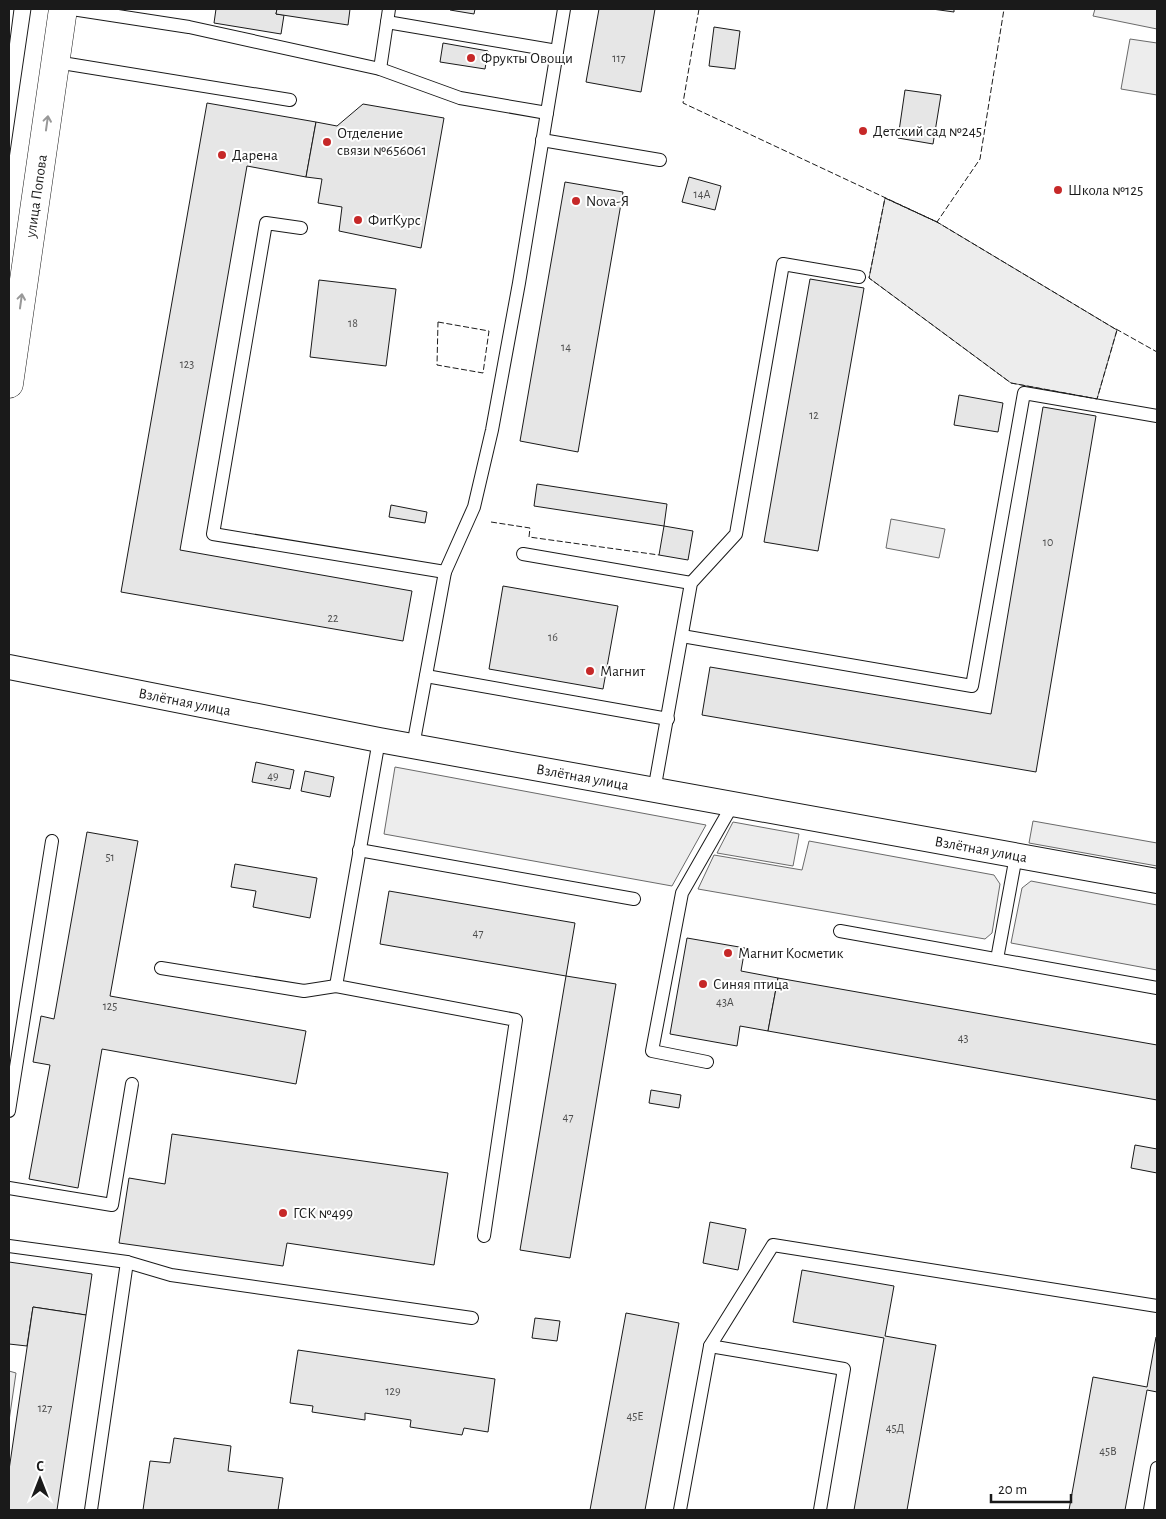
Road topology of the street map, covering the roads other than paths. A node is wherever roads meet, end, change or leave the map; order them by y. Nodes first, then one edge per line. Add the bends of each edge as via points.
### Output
1 (62, 9) edge
2 (72, 9) edge
3 (389, 9) edge
4 (564, 9) edge
5 (387, 22) junction
6 (557, 51) junction
7 (56, 62) junction
8 (380, 69) junction
9 (290, 100) dead end
10 (547, 113) junction
11 (542, 140) junction
12 (660, 160) dead end
13 (301, 228) dead end
14 (859, 277) dead end
15 (9, 384) edge
16 (1157, 416) edge
17 (523, 554) dead end
18 (445, 572) junction
19 (691, 583) junction
20 (682, 636) junction
21 (9, 667) edge
22 (426, 676) junction
23 (668, 719) junction
24 (379, 740) junction
25 (413, 746) junction
26 (654, 791) junction
27 (733, 804) junction
28 (52, 840) dead end
29 (359, 850) junction
30 (1016, 856) junction
31 (1157, 880) edge
32 (634, 899) dead end
33 (840, 931) dead end
34 (997, 959) junction
35 (161, 968) dead end
36 (336, 986) junction
37 (1157, 988) edge
38 (707, 1062) dead end
39 (132, 1084) dead end
40 (9, 1111) edge
41 (9, 1188) edge
42 (484, 1236) dead end
43 (9, 1246) edge
44 (127, 1262) junction
45 (1157, 1306) edge
46 (472, 1318) dead end
47 (710, 1346) junction
48 (1157, 1468) edge
49 (91, 1510) edge
50 (680, 1510) edge
51 (820, 1510) edge
52 (1150, 1510) edge

1 - 7 main road, улица Попова
2 - 8 lane via 189,27
3 - 5 lane
4 - 6 lane
5 - 6 lane
5 - 8 lane
6 - 10 lane
7 - 9 lane
15 -> 7 main road, улица Попова
8 - 10 lane via 460,98
10 - 11 lane
11 - 12 lane
11 - 18 lane via 519,283 474,507
13 - 18 lane via 266,222 213,534
14 - 19 lane via 783,264 736,534
16 - 20 lane via 1024,393 972,686
17 - 19 lane
18 - 22 lane
19 - 20 lane
20 - 23 lane
21 - 24 street, Взлётная улица
22 - 23 lane
22 - 25 lane
23 - 26 lane
24 - 25 street, Взлётная улица
24 - 29 lane
25 - 26 street, Взлётная улица
26 - 27 street, Взлётная улица
27 - 30 street, Взлётная улица
27 - 38 lane via 682,893 652,1051
28 - 40 lane
29 - 32 lane
29 - 36 lane
30 - 31 street, Взлётная улица
30 - 34 lane
33 - 34 lane
34 - 37 lane
35 - 36 lane via 304,991
36 - 42 lane via 516,1020
39 - 41 lane via 112,1205
43 - 44 lane
44 - 46 lane via 171,1275
44 - 49 lane
45 - 47 lane via 773,1245
47 - 50 lane
47 - 51 lane via 844,1369
48 - 52 lane

